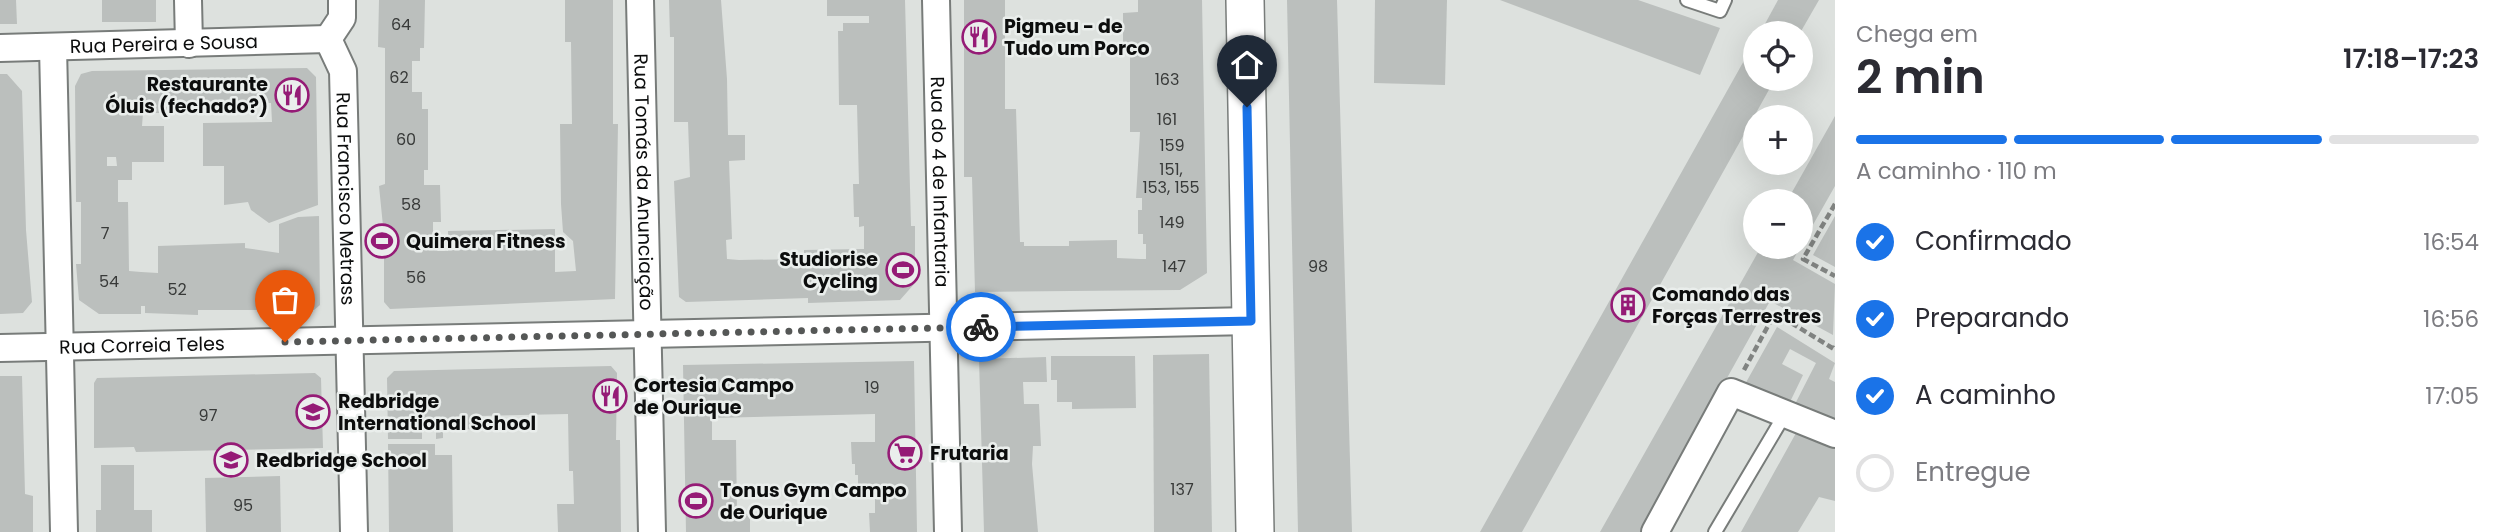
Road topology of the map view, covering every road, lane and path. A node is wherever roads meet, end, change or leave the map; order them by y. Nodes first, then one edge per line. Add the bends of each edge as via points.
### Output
1 (188, 0) edge
2 (342, 0) edge
3 (640, 0) edge
4 (936, 0) edge
5 (1245, 0) edge
6 (1687, 0) edge
7 (1723, 6) edge
8 (328, 39) junction
9 (189, 44) junction
10 (53, 47) junction
11 (0, 48) edge
12 (1835, 204) edge
13 (1835, 276) edge
14 (1251, 321) junction
15 (943, 328) junction
16 (648, 334) junction
17 (349, 340) junction
18 (60, 346) junction
19 (1835, 346) edge
20 (0, 348) edge
21 (1731, 392) junction
22 (1785, 414) junction
23 (1835, 434) edge
24 (64, 532) edge
25 (354, 532) edge
26 (652, 532) edge
27 (948, 532) edge
28 (1255, 532) edge
29 (1655, 532) edge
30 (1715, 532) edge

1 - 9 street
2 - 8 street via 342,18
3 - 16 street, Rua Tomás da Anunciação
4 - 15 street, Rua do 4 de Infantaria
5 - 14 main road
6 - 7 lane
8 - 9 street, Rua Pereira e Sousa
8 - 17 street, Rua Francisco Metrass via 343,71
9 - 10 street, Rua Pereira e Sousa
10 - 11 street, Rua Pereira e Sousa
10 - 18 street
12 - 13 path via 1803,259
14 - 15 street, Rua Correia Teles
14 - 28 main road
15 - 16 street, Rua Correia Teles
15 - 27 street, Rua do 4 de Infantaria
16 - 17 street, Rua Correia Teles
16 - 26 street, Rua Tomás da Anunciação
17 - 18 street, Rua Correia Teles
17 - 25 street, Rua Francisco Metrass
18 - 20 street, Rua Correia Teles
18 - 24 street
19 - 21 path via 1775,313
21 - 22 street
21 - 29 street
22 - 23 street
22 - 30 lane

